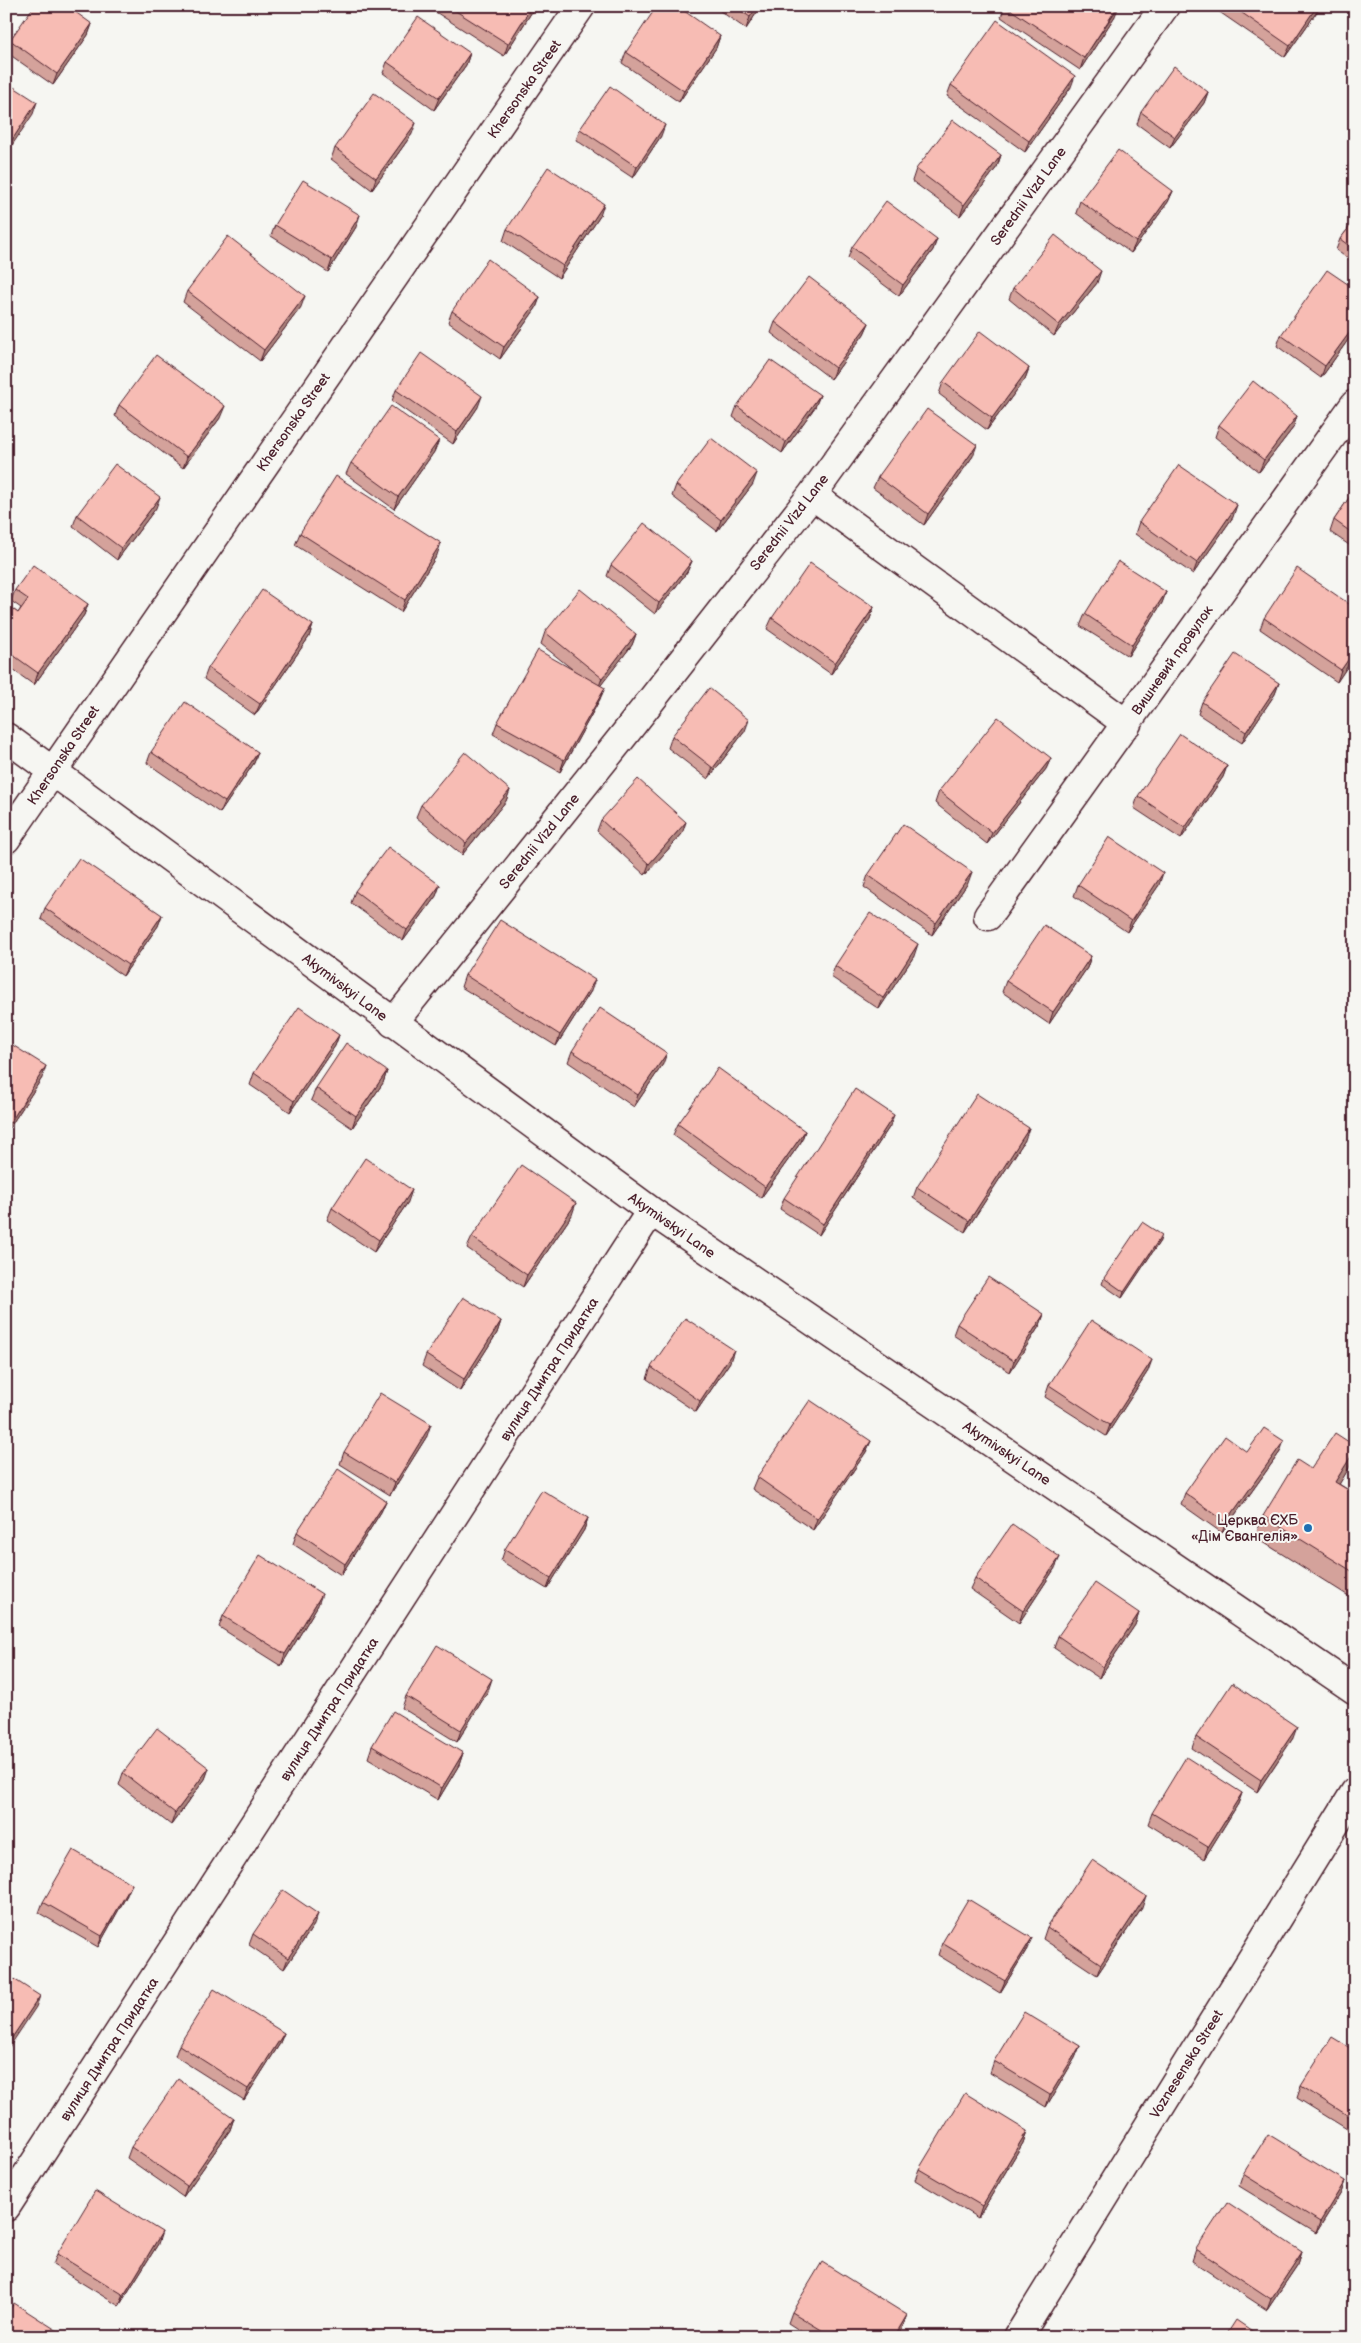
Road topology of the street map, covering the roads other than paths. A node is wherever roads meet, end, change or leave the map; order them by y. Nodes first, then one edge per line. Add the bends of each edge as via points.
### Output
1 (581, 6) edge
2 (1165, 6) edge
3 (1355, 404) edge
4 (812, 495) junction
5 (1127, 724) junction
6 (6, 737) edge
7 (53, 770) junction
8 (6, 839) edge
9 (988, 916) dead end
10 (393, 1023) junction
11 (651, 1211) junction
12 (1355, 1690) edge
13 (1355, 1792) edge
14 (6, 2207) edge
15 (1018, 2337) edge

1 - 7 street, Khersonska Street
2 - 4 street, Serednii Vizd Lane
3 - 5 street, Вишневий провулок
4 - 5 street
4 - 10 street, Serednii Vizd Lane
5 - 9 street, Вишневий провулок
6 - 7 street, Akymivskyi Lane
7 - 8 street, Khersonska Street
7 - 10 street, Akymivskyi Lane
10 - 11 street, Akymivskyi Lane
11 - 12 street, Akymivskyi Lane
11 - 14 street, вулиця Дмитра Придатка
13 - 15 street, Voznesenska Street

